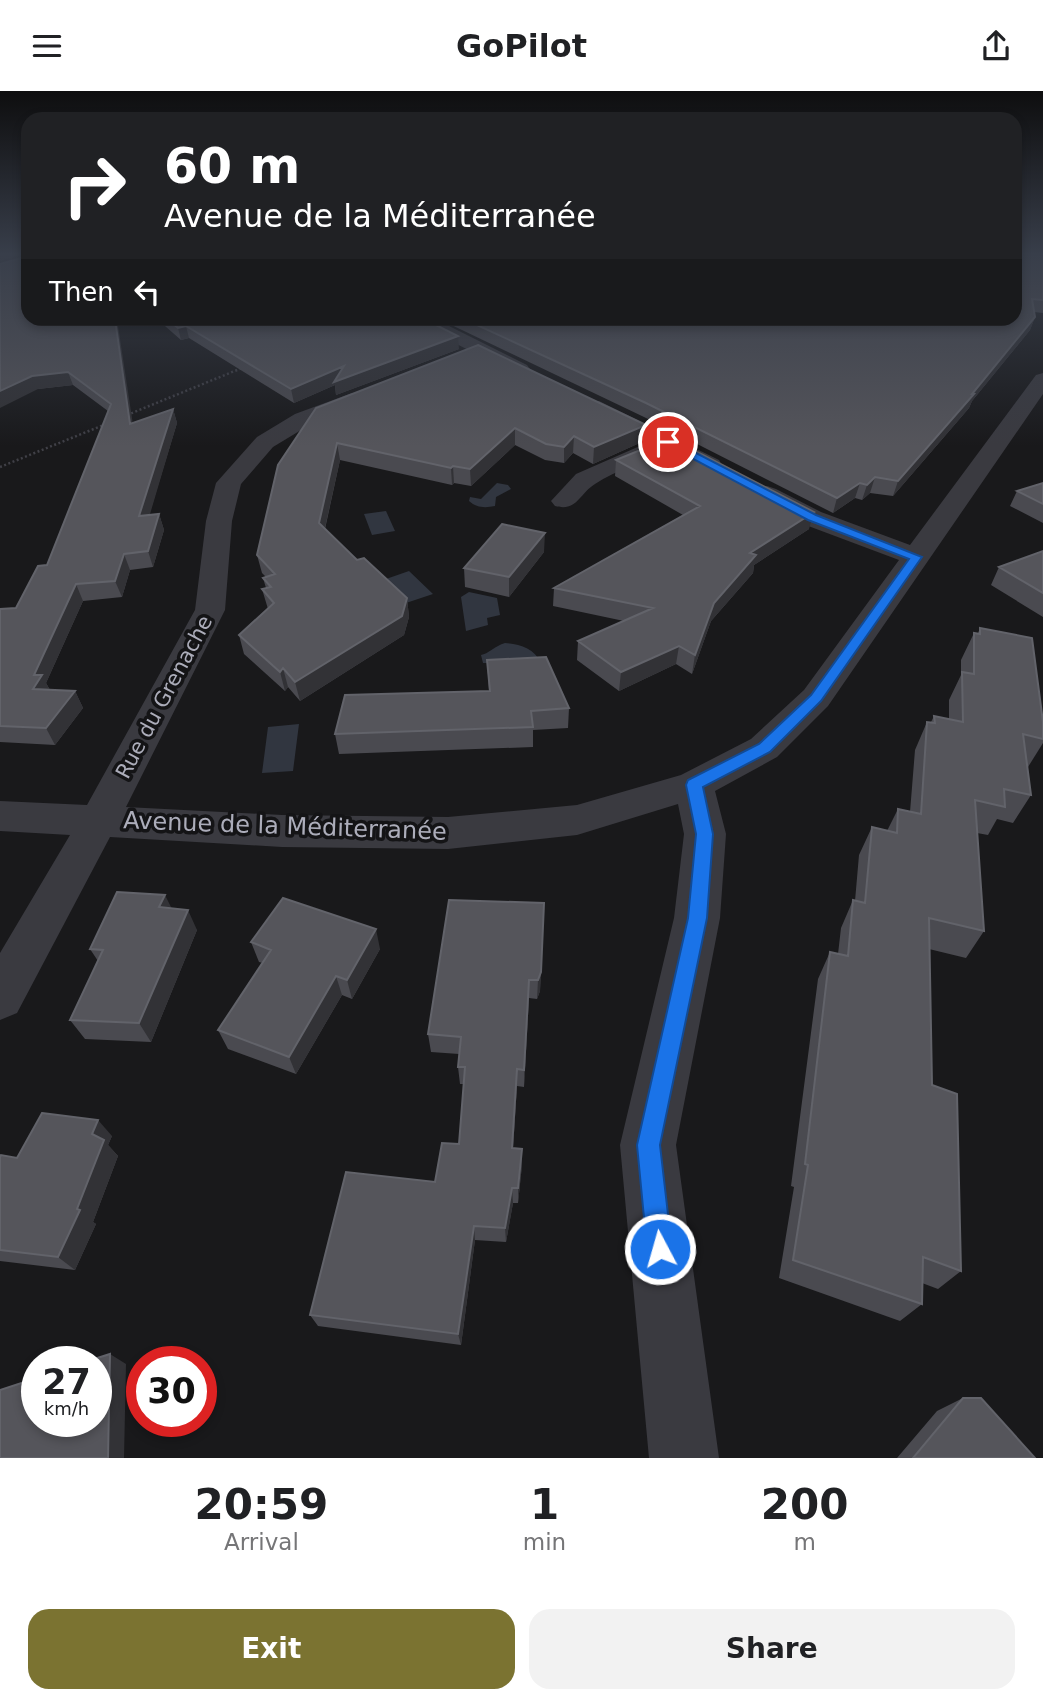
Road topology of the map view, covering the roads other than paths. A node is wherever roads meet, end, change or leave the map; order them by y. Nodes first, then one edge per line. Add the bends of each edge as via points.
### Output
1 (435, 326) edge
2 (480, 350) junction
3 (450, 362) edge
4 (540, 379) edge
5 (1043, 379) edge
6 (380, 389) edge
7 (575, 395) edge
8 (668, 442) junction
9 (728, 474) edge
10 (752, 486) edge
11 (565, 501) dead end
12 (916, 557) junction
13 (694, 785) junction
14 (0, 815) edge
15 (99, 820) junction
16 (0, 998) edge
17 (684, 1458) edge

1 - 2 street
2 - 3 street
2 - 4 street
5 - 12 street, Avenue de la Méditerranée via 1026,421
6 - 15 street, Rue du Grenache via 303,419 265,442 229,483 219,521 210,610
7 - 8 street
8 - 9 street
8 - 11 street via 585,479
10 - 12 street via 812,518
12 - 13 street, Avenue de la Méditerranée via 816,698 764,748
13 - 15 street, Avenue de la Méditerranée via 577,820 448,833 282,831
13 - 17 street via 705,834 697,918 648,1145
14 - 15 street, Avenue de la Méditerranée
15 - 16 street, Rue du Grenache

